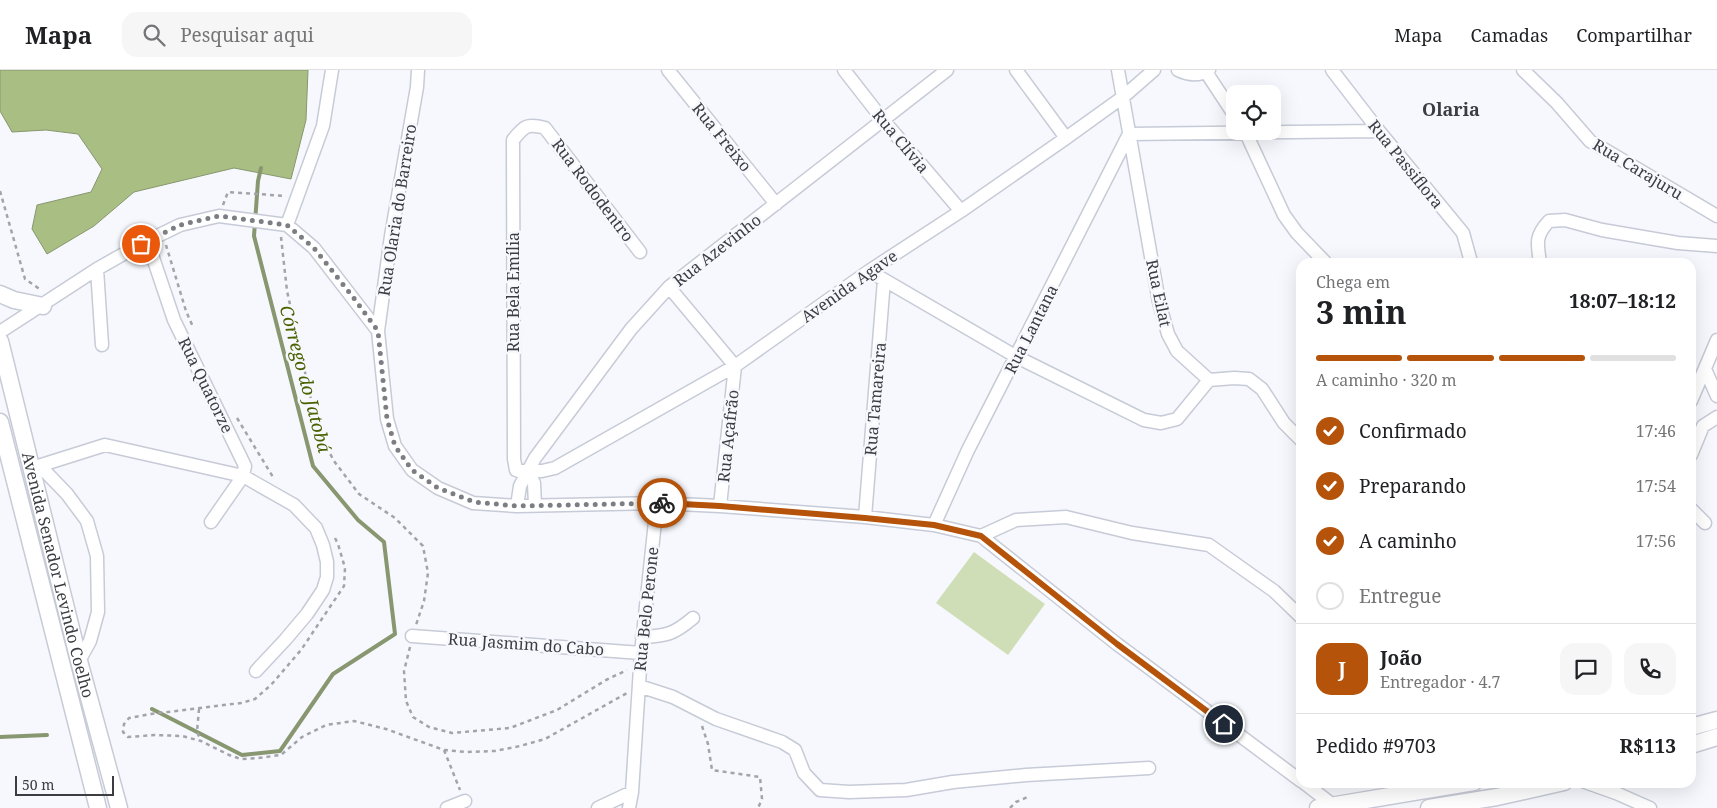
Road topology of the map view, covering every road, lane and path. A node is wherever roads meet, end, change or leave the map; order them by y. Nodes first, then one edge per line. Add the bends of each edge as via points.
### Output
1 (332, 70) edge
2 (418, 70) edge
3 (668, 70) edge
4 (844, 70) edge
5 (947, 70) edge
6 (1016, 70) edge
7 (1118, 70) edge
8 (1154, 70) edge
9 (1178, 70) edge
10 (1332, 70) edge
11 (1523, 70) edge
12 (1207, 71) edge
13 (1123, 97) junction
14 (1226, 102) edge
15 (883, 120) junction
16 (545, 128) joint
17 (1379, 131) junction
18 (1226, 132) edge
19 (1281, 132) edge
20 (1129, 134) junction
21 (1066, 138) junction
22 (1250, 140) edge
23 (0, 190) edge
24 (298, 196) junction
25 (776, 204) junction
26 (961, 211) junction
27 (221, 216) junction
28 (1717, 216) edge
29 (280, 224) junction
30 (147, 240) junction
31 (1717, 246) edge
32 (640, 252) dead end
33 (1321, 258) edge
34 (1470, 258) edge
35 (1539, 258) edge
36 (97, 269) junction
37 (869, 271) junction
38 (884, 280) junction
39 (669, 287) junction
40 (0, 294) edge
41 (42, 298) junction
42 (378, 331) junction
43 (0, 332) edge
44 (1717, 340) edge
45 (0, 341) edge
46 (102, 345) dead end
47 (1017, 357) junction
48 (735, 366) junction
49 (1705, 369) junction
50 (1209, 380) junction
51 (1696, 390) edge
52 (1717, 396) edge
53 (1717, 417) edge
54 (1, 433) edge
55 (1296, 435) edge
56 (1696, 443) edge
57 (36, 467) junction
58 (528, 471) junction
59 (243, 476) junction
60 (657, 503) junction
61 (535, 505) junction
62 (517, 506) junction
63 (720, 506) junction
64 (1696, 514) edge
65 (865, 518) junction
66 (211, 522) dead end
67 (1705, 523) dead end
68 (934, 525) junction
69 (981, 536) junction
70 (1296, 612) edge
71 (693, 618) dead end
72 (412, 636) junction
73 (642, 637) junction
74 (640, 659) junction
75 (79, 661) junction
76 (256, 671) dead end
77 (639, 686) junction
78 (696, 708) junction
79 (199, 709) dead end
80 (1717, 720) edge
81 (1696, 726) edge
82 (1717, 737) edge
83 (201, 741) dead end
84 (1696, 743) edge
85 (444, 750) dead end
86 (1149, 768) dead end
87 (1296, 778) edge
88 (1310, 788) edge
89 (1440, 788) edge
90 (1537, 788) edge
91 (1602, 788) edge
92 (632, 792) junction
93 (1030, 796) dead end
94 (465, 801) joint
95 (1334, 807) edge
96 (98, 808) edge
97 (119, 808) edge
98 (447, 808) edge
99 (598, 808) edge
100 (629, 808) edge
101 (758, 808) edge
102 (1010, 808) edge
103 (1318, 808) edge
104 (1429, 808) edge
105 (1650, 808) edge

1 - 24 street via 323,126
2 - 42 street, Rua Olaria do Barreiro
3 - 25 street, Rua Freixo
4 - 15 street, Rua Clívia
5 - 15 street, Rua Azevinho
6 - 21 street
7 - 13 street, Rua Eilat
8 - 13 street, Avenida Agave
9 - 12 street via 1188,74
10 - 17 street, Rua Passiflora
11 - 28 street, Rua Carajuru via 1590,141
12 - 14 street
13 - 20 street, Rua Eilat
13 - 21 street, Avenida Agave
15 - 25 street, Rua Azevinho
15 - 26 street, Rua Clívia
16 - 32 street, Rua Rododentro
16 - 58 street, Rua Bela Emília via 532,125 521,129 513,140 514,459 516,470
17 - 19 street
17 - 34 street, Rua Passiflora via 1463,233
18 - 20 street
20 - 47 street, Rua Lantana
20 - 50 street, Rua Eilat via 1159,302 1168,334 1177,351
21 - 26 street, Avenida Agave
22 - 33 street via 1284,215 1296,233
23 - 41 path via 25,279
24 - 27 path via 228,192
24 - 29 street
25 - 39 street, Rua Azevinho
26 - 37 street, Avenida Agave
27 - 29 street
27 - 30 street via 180,225
29 - 42 street via 314,248
29 - 72 path via 286,291 318,431 359,494 395,518 423,546 428,573 424,601
30 - 36 street
30 - 59 street, Rua Quatorze via 174,320 245,466
31 - 35 street via 1602,230 1565,220 1549,221 1540,231
36 - 41 street
36 - 46 street
37 - 38 street
37 - 48 street, Avenida Agave
38 - 47 street
38 - 65 street, Rua Tamareira
39 - 48 street
39 - 58 street, Rua Azevinho via 631,329
40 - 41 main road via 14,300
41 - 43 street
42 - 62 street, Rua Olaria do Barreiro via 387,419 395,446 412,470 438,488 474,502
44 - 49 street
45 - 57 main road, Avenida Senador Levindo Coelho
47 - 50 street via 1144,420 1161,423 1177,419
47 - 68 street, Rua Lantana via 968,450
48 - 58 street, Avenida Agave via 555,468
48 - 63 street, Rua Açafrão
49 - 51 street
49 - 52 street
50 - 55 street via 1249,379 1262,389 1284,423
53 - 56 street via 1703,426
54 - 96 main road, Avenida Senador Levindo Coelho
57 - 59 street via 105,445
57 - 75 main road, Avenida Senador Levindo Coelho
57 - 75 street via 67,494 87,522 97,556 98,612 90,641
58 - 61 street via 534,483
58 - 62 street, Rua Azevinho via 520,486
59 - 66 street
59 - 76 street via 294,505 316,528 327,562 323,590 287,639
60 - 61 street, Rua Olaria do Barreiro
60 - 63 street, Rua Olaria do Barreiro
60 - 73 street, Rua Belo Perone
61 - 62 street, Rua Olaria do Barreiro
63 - 65 street, Rua Olaria do Barreiro
64 - 67 street
65 - 68 street, Rua Olaria do Barreiro
68 - 69 street, Rua Olaria do Barreiro
69 - 70 street via 1016,520 1066,518 1208,545 1274,590
69 - 87 street, Rua Olaria do Barreiro via 1117,644
71 - 73 street via 668,634
72 - 74 street, Rua Jasmim do Cabo
72 - 74 path via 404,671 406,701 414,717 430,727 452,733 510,728 556,710
73 - 74 street, Rua Belo Perone
74 - 77 street, Rua Belo Perone
75 - 97 main road, Avenida Senador Levindo Coelho
77 - 78 street, Rua Belo Perone
77 - 92 street, Rua Belo Perone
78 - 86 street, Rua Belo Perone via 795,750 804,773 820,790 906,790 1026,774
78 - 101 path via 708,744 712,770 760,777 762,799
79 - 83 path via 197,732
80 - 81 main road
82 - 84 main road
85 - 94 path
88 - 95 street, Rua Olaria do Barreiro
89 - 95 main road
90 - 104 main road
91 - 105 street
92 - 99 street
92 - 100 street, Rua Belo Perone
93 - 102 path
94 - 98 street
95 - 103 main road

